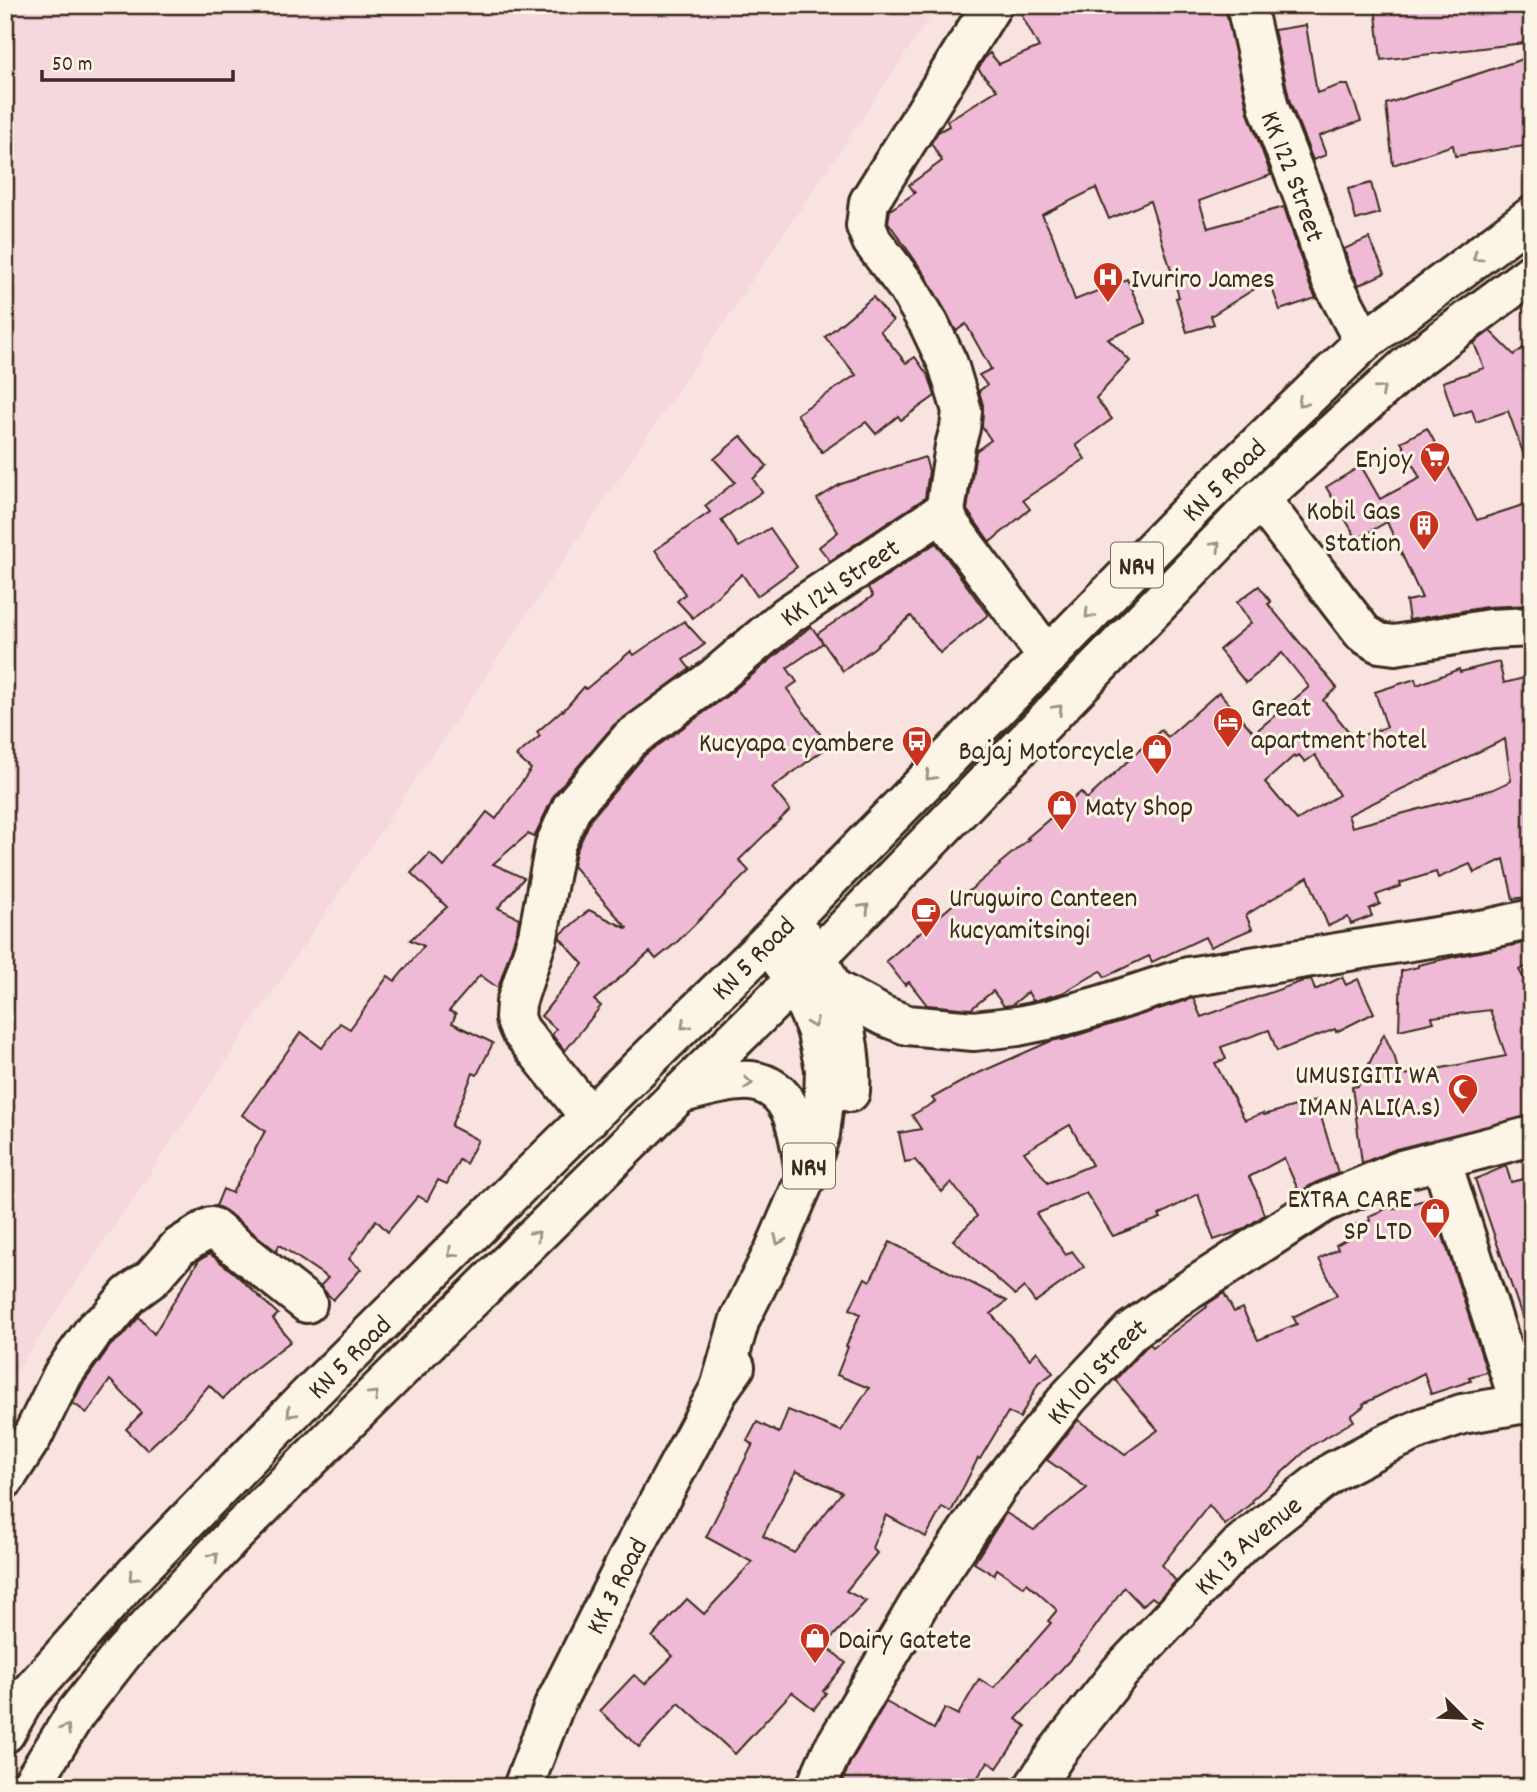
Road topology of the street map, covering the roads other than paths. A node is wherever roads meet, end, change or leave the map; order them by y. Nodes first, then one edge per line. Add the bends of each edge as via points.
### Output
1 (992, 5) edge
2 (1245, 5) edge
3 (1532, 216) edge
4 (1532, 273) edge
5 (1364, 342) junction
6 (1260, 499) junction
7 (945, 512) junction
8 (1532, 627) edge
9 (1048, 657) junction
10 (1532, 919) edge
11 (779, 931) junction
12 (815, 975) junction
13 (681, 1093) junction
14 (590, 1117) junction
15 (1532, 1136) edge
16 (1441, 1160) junction
17 (806, 1177) junction
18 (307, 1303) dead end
19 (720, 1388) junction
20 (1526, 1405) edge
21 (5, 1479) edge
22 (5, 1733) edge
23 (30, 1787) edge
24 (523, 1787) edge
25 (816, 1787) edge
26 (1034, 1787) edge

1 - 7 main road via 869,202 866,226 929,324 962,411
2 - 5 main road, KK 122 Street via 1269,107 1331,279
3 -> 5 main road, KN 5 Road / NR4
6 -> 4 main road, KN 5 Road / NR4 via 1408,365
5 -> 9 main road, KN 5 Road / NR4
6 - 8 main road via 1363,634 1379,643 1395,645
12 -> 6 main road, KN 5 Road / NR4
7 - 9 main road
7 - 14 main road, KK 124 Street via 788,615 713,679 630,739 572,807 555,845 538,936 515,1018
9 -> 11 main road, KN 5 Road / NR4
10 - 12 main road via 1188,976 1052,1019 974,1031 907,1025
11 - 12 main road, NR4
11 -> 14 main road, KN 5 Road
12 - 13 main road, KN 5 Road
12 -> 17 main road, NR4 via 816,1029 825,1068 820,1134
12 - 19 main road, NR4 via 845,1030 851,1074 849,1109 831,1180 791,1275
13 -> 17 main road via 750,1081 778,1092 797,1126
23 -> 13 main road, KN 5 Road via 76,1713 123,1653 316,1453
14 -> 22 main road, KN 5 Road via 145,1563 25,1698
15 - 16 main road, KK 101 Street
16 - 20 main road
16 - 25 main road, KK 101 Street via 1402,1170 1323,1203 1131,1331 1069,1397 998,1486 920,1602 831,1753
17 -> 19 main road, NR4 via 740,1319
18 - 21 main road via 211,1227 179,1247 95,1329 63,1374
19 - 24 main road, KK 3 Road / NR4 via 560,1694
20 - 26 main road, KK 13 Avenue via 1462,1414 1334,1471 1241,1544 1120,1672

